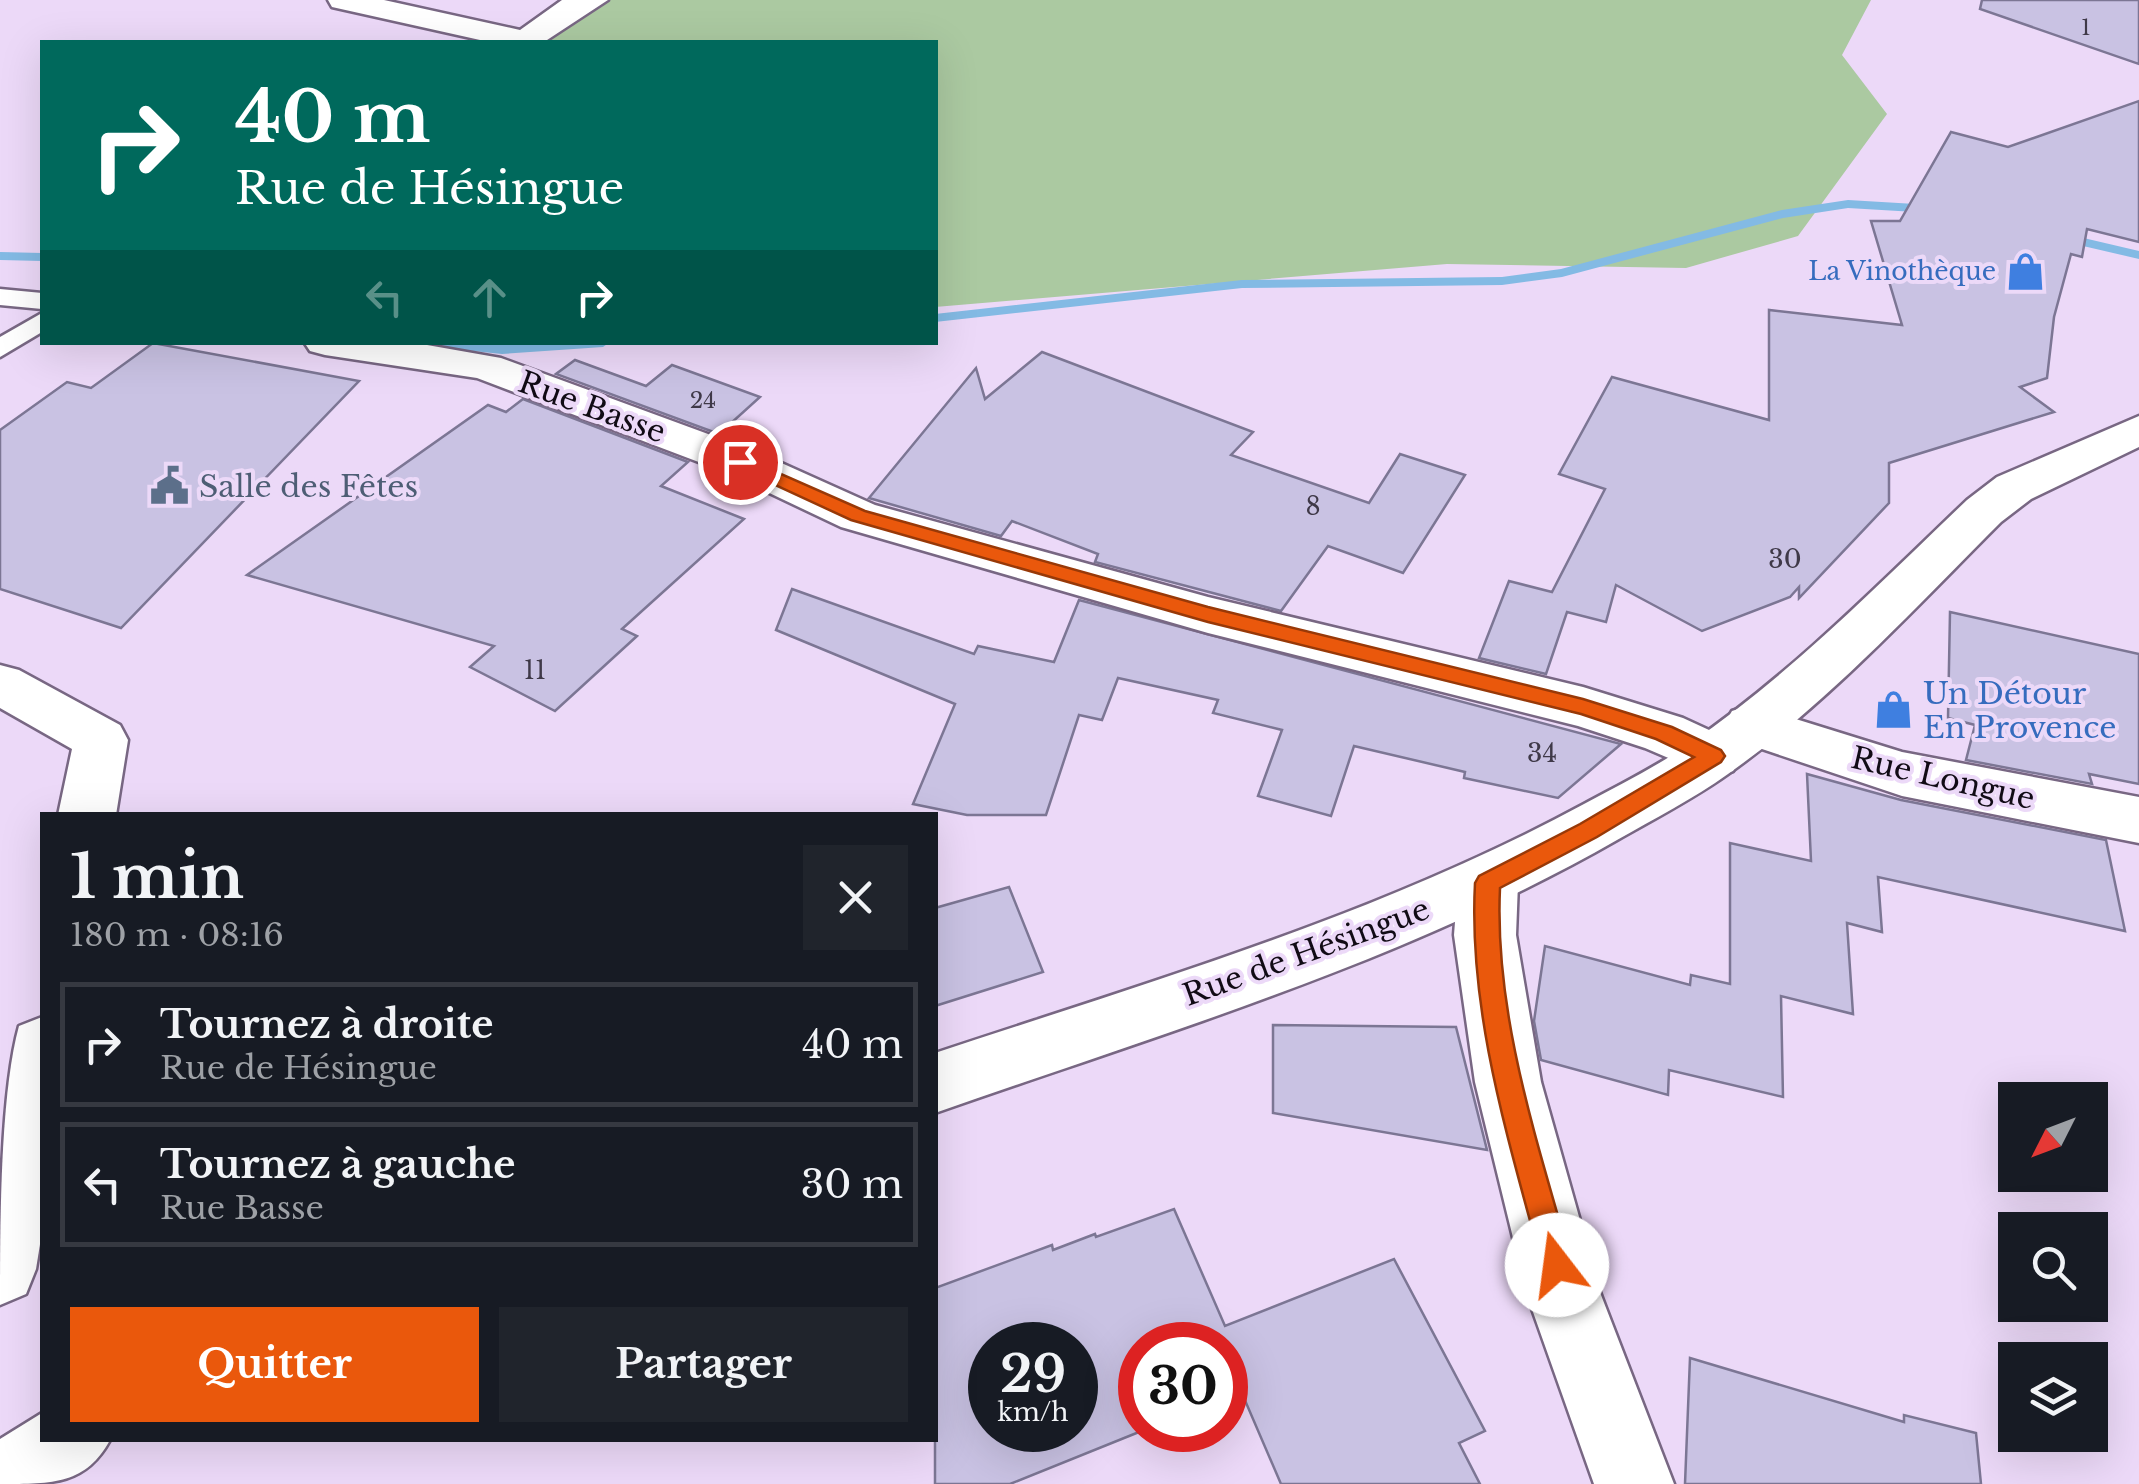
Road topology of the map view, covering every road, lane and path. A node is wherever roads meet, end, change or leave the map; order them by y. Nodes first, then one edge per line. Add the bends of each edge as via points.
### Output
1 (343, 0) edge
2 (592, 0) edge
3 (515, 40) edge
4 (527, 40) edge
5 (0, 297) edge
6 (40, 301) edge
7 (40, 322) edge
8 (344, 345) edge
9 (0, 349) edge
10 (2139, 430) edge
11 (0, 684) edge
12 (1732, 741) junction
13 (88, 812) edge
14 (2139, 820) edge
15 (1488, 883) junction
16 (40, 1057) edge
17 (938, 1082) edge
18 (0, 1269) edge
19 (66, 1442) edge
20 (2, 1470) edge
21 (1634, 1484) edge

1 - 3 street
2 - 4 street
5 - 6 lane
7 - 9 lane
8 - 12 street, Rue Basse via 486,367 740,462 858,516 1664,733
10 - 12 street, Rue de Hésingue via 2014,488 1796,692
11 - 13 street via 101,740
12 - 14 street, Rue Longue
12 - 15 street, Rue de Hésingue
15 - 17 street, Rue de Hésingue via 1377,930
15 - 21 street via 1485,935 1508,1082 1564,1295
16 - 18 street
19 - 20 street

